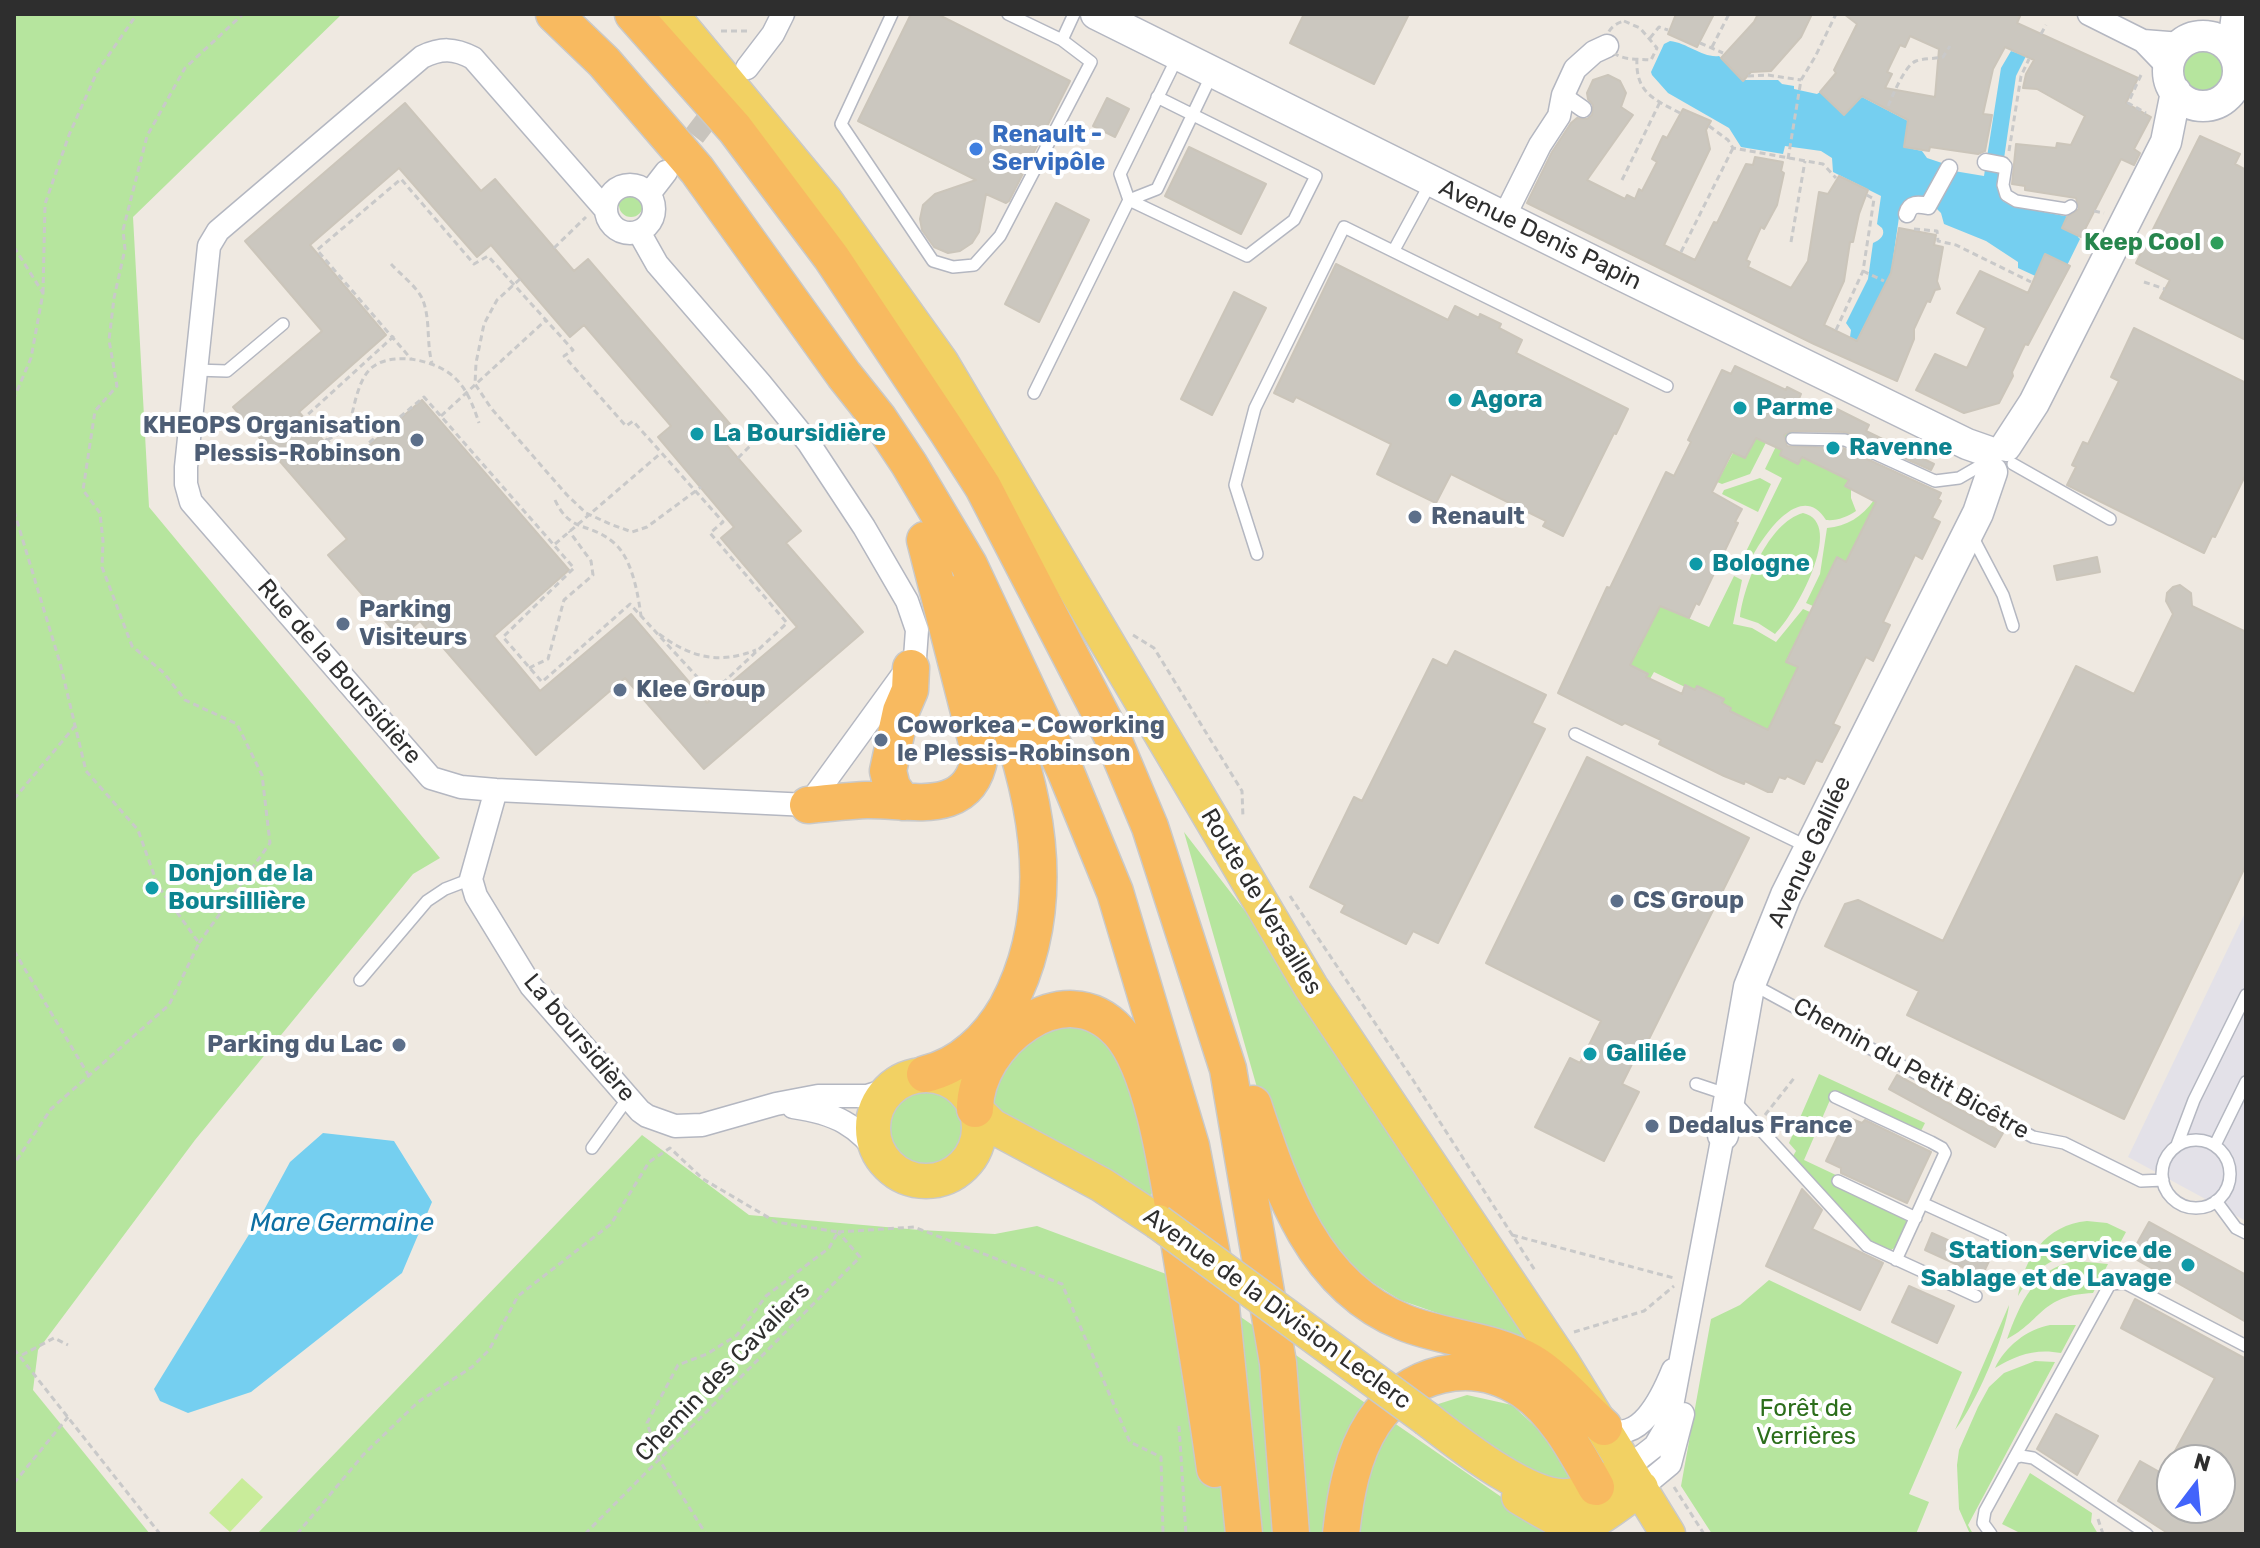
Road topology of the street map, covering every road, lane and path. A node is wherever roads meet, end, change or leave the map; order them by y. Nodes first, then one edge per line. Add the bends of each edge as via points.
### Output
1 (137, 14) edge
2 (243, 14) edge
3 (554, 14) edge
4 (633, 14) edge
5 (671, 14) edge
6 (783, 14) edge
7 (892, 14) edge
8 (1008, 14) edge
9 (1093, 14) edge
10 (1624, 14) edge
11 (1729, 14) edge
12 (1836, 14) edge
13 (2089, 14) edge
14 (2237, 14) edge
15 (1624, 21) junction
16 (2046, 25) dead end
17 (1668, 30) dead end
18 (709, 31) dead end
19 (755, 31) dead end
20 (2041, 34) dead end
21 (1649, 39) junction
22 (1062, 40) junction
23 (1700, 43) dead end
24 (1607, 46) junction
25 (1950, 46) dead end
26 (1712, 47) junction
27 (1723, 53) dead end
28 (1178, 55) junction
29 (1637, 58) junction
30 (2029, 59) dead end
31 (747, 68) dead end
32 (2207, 70) edge
33 (1213, 72) junction
34 (1748, 76) dead end
35 (1801, 80) junction
36 (1563, 95) junction
37 (1157, 97) junction
38 (1660, 102) junction
39 (1888, 106) dead end
40 (1583, 109) dead end
41 (1680, 113) dead end
42 (1193, 115) junction
43 (1709, 126) dead end
44 (2158, 129) junction
45 (1733, 148) junction
46 (1788, 159) junction
47 (1805, 161) junction
48 (1998, 164) joint
49 (1949, 168) dead end
50 (666, 172) tunnel mouth
51 (1836, 178) dead end
52 (1622, 180) dead end
53 (1432, 181) junction
54 (649, 194) junction
55 (1865, 194) dead end
56 (1129, 200) junction
57 (2071, 206) dead end
58 (603, 207) junction
59 (1509, 207) dead end
60 (2094, 211) dead end
61 (1907, 214) joint
62 (2108, 214) dead end
63 (639, 232) junction
64 (1791, 242) dead end
65 (14, 247) edge
66 (554, 248) dead end
67 (1394, 250) junction
68 (1681, 252) dead end
69 (391, 264) dead end
70 (1865, 272) junction
71 (520, 279) dead end
72 (1884, 281) dead end
73 (2031, 282) dead end
74 (2144, 282) dead end
75 (514, 284) junction
76 (2165, 289) dead end
77 (43, 293) junction
78 (546, 320) junction
79 (283, 324) dead end
80 (1836, 330) dead end
81 (394, 336) junction
82 (412, 360) junction
83 (432, 363) junction
84 (195, 370) junction
85 (844, 375) junction
86 (475, 384) junction
87 (1667, 386) dead end
88 (466, 393) junction
89 (1034, 393) dead end
90 (14, 398) edge
91 (784, 411) junction
92 (441, 416) junction
93 (479, 423) dead end
94 (1792, 439) dead end
95 (327, 440) junction
96 (661, 453) junction
97 (738, 458) dead end
98 (1997, 459) junction
99 (701, 487) dead end
100 (696, 491) junction
101 (555, 500) dead end
102 (14, 511) edge
103 (589, 515) junction
104 (2110, 519) dead end
105 (577, 525) junction
106 (1969, 530) junction
107 (569, 531) junction
108 (925, 540) junction
109 (554, 544) junction
110 (1257, 554) dead end
111 (641, 617) junction
112 (2013, 626) dead end
113 (653, 629) junction
114 (759, 649) junction
115 (529, 668) junction
116 (911, 668) junction
117 (75, 726) junction
118 (1575, 734) dead end
119 (496, 790) junction
120 (14, 799) edge
121 (903, 802) junction
122 (808, 805) junction
123 (1810, 848) junction
124 (471, 879) junction
125 (199, 943) junction
126 (14, 951) edge
127 (360, 980) dead end
128 (1751, 983) junction
129 (2246, 995) edge
130 (1228, 1069) junction
131 (925, 1074) junction
132 (89, 1076) junction
133 (1795, 1077) dead end
134 (2246, 1082) edge
135 (1696, 1084) dead end
136 (890, 1089) junction
137 (1729, 1095) junction
138 (1835, 1097) dead end
139 (628, 1098) junction
140 (776, 1104) junction
141 (1772, 1106) dead end
142 (975, 1109) junction
143 (1723, 1135) joint
144 (2177, 1145) junction
145 (2215, 1145) junction
146 (592, 1148) dead end
147 (883, 1159) junction
148 (14, 1164) edge
149 (966, 1164) junction
150 (1078, 1173) junction
151 (2163, 1180) junction
152 (1838, 1181) dead end
153 (2216, 1201) junction
154 (1922, 1203) junction
155 (1916, 1218) junction
156 (838, 1232) junction
157 (2246, 1233) edge
158 (1512, 1235) dead end
159 (2001, 1239) dead end
160 (1896, 1260) junction
161 (1976, 1296) dead end
162 (1693, 1297) junction
163 (1574, 1332) dead end
164 (1687, 1332) junction
165 (68, 1345) dead end
166 (2246, 1346) edge
167 (14, 1349) edge
168 (20, 1356) junction
169 (1179, 1416) dead end
170 (68, 1417) junction
171 (1604, 1427) junction
172 (1470, 1452) junction
173 (2014, 1458) junction
174 (660, 1461) junction
175 (1648, 1481) junction
176 (14, 1483) edge
177 (1512, 1493) junction
178 (1611, 1511) edge
179 (2099, 1511) dead end
180 (1989, 1533) edge
181 (160, 1534) edge
182 (297, 1534) edge
183 (585, 1534) edge
184 (706, 1534) edge
185 (1163, 1534) edge
186 (1186, 1534) edge
187 (1222, 1534) edge
188 (1244, 1534) edge
189 (1291, 1534) edge
190 (1341, 1534) edge
191 (1558, 1534) edge
192 (1668, 1534) edge
193 (1704, 1534) edge
194 (2103, 1534) edge
195 (2147, 1534) edge

1 - 77 path via 97,72 45,204
2 - 125 path via 185,68 147,136 123,230 125,249 114,298 109,340 117,386 95,411 83,490 100,513 102,567 132,646 185,700 237,724 262,775 270,843
3 - 85 highway via 604,62 697,170
4 - 130 highway via 735,129 831,257 983,487 1116,748 1150,827
5 - 171 main road, Route de Versailles via 825,200 941,362 1311,987
6 - 31 street
7 - 22 lane via 841,124 933,261 953,267 974,265 1000,236 1091,62
8 - 22 lane
9 - 22 lane
9 - 28 main road, Avenue Denis Papin
10 - 15 path
11 - 26 path
12 - 35 path
13 - 32 street
14 - 32 main road, Avenue Galilée
15 - 21 path
15 - 24 path via 1611,27
16 - 20 path
17 - 21 path via 1659,27
18 - 19 path
21 - 29 path via 1657,48 1651,60
23 - 26 path
24 - 29 path via 1620,57
24 - 36 street via 1575,69
25 - 39 path via 1943,57 1911,64
26 - 27 path
28 - 33 main road, Avenue Denis Papin
28 - 37 lane
29 - 38 path via 1644,91
30 - 48 path
32 - 44 main road, Avenue Galilée
32 - 44 path via 2128,103
33 - 42 lane
33 - 53 main road, Avenue Denis Papin
34 - 35 path
35 - 46 path
36 - 40 street
36 - 59 street via 1559,116
37 - 42 lane
37 - 56 lane via 1120,174
38 - 41 path
38 - 52 path
42 - 56 lane via 1157,189
42 - 56 lane via 1316,176 1294,220 1247,256
43 - 45 path
44 - 98 main road, Avenue Galilée via 2034,403
45 - 46 path
45 - 68 path
46 - 47 path
47 - 51 path via 1823,164
47 - 64 path
48 - 57 lane via 2006,195 2016,201
49 - 61 street via 1928,206 1913,205
50 - 54 street
53 - 67 lane
53 - 98 main road, Avenue Denis Papin
54 - 58 street via 637,186 623,186
54 - 63 street via 653,217
55 - 70 path via 1874,199
56 - 89 lane
58 - 63 street, Rue de la Boursidière via 618,230
58 - 66 path
58 - 84 street, Rue de la Boursidière via 473,58 458,50 438,50 422,57 218,231 209,246
60 - 62 path
61 - 73 path via 1911,228 1937,231 1938,241
63 - 91 street via 657,264
65 - 77 path
67 - 87 lane
67 - 110 lane via 1344,227 1255,408 1235,485
69 - 83 path via 421,296
70 - 72 path
70 - 80 path
71 - 75 path
74 - 76 path
75 - 78 path
75 - 81 path via 488,256 474,264 401,179 317,250
75 - 86 path via 484,324
77 - 90 path via 31,358
78 - 86 path
78 - 96 path via 573,350 564,356 626,426 633,421
79 - 84 lane via 227,371
81 - 82 path
81 - 95 path via 305,417
82 - 83 path
82 - 95 path via 374,366 361,384 348,429
83 - 88 path via 456,378
84 - 119 street, Rue de la Boursidière via 186,467 191,502 431,778
85 - 108 highway via 841,392 890,470
85 - 188 highway via 909,464 969,565 1065,770 1115,892 1183,1117 1204,1210 1220,1297
86 - 88 path
86 - 103 path
88 - 92 path
88 - 93 path
91 - 97 path
91 - 116 street via 846,496 907,601 917,630
92 - 95 path via 424,397 347,461
92 - 109 path
94 - 98 lane via 1845,440 1935,481 1959,478
96 - 100 path
96 - 103 path
98 - 104 lane
98 - 106 main road, Avenue Galilée
99 - 100 path
100 - 103 path via 632,532
100 - 114 path via 723,522 710,533 787,623
101 - 105 path via 562,516
102 - 117 path
103 - 105 path
105 - 107 path
105 - 111 path via 615,543 625,558
106 - 112 lane
106 - 123 main road, Avenue Galilée
107 - 109 path
107 - 115 path via 591,561 593,575 564,600 548,659
108 - 121 highway via 980,755 977,771 959,791 925,804
108 - 131 highway via 962,607 1016,740 1034,810 1039,877 1026,959 1002,1016 950,1067
109 - 115 path via 574,568 503,637
111 - 113 path
111 - 115 path via 630,604 542,682
113 - 114 path via 683,651 713,658
113 - 114 path via 712,693
116 - 121 highway via 888,771
116 - 122 street
117 - 120 path
117 - 125 path via 86,771 138,830 158,886
118 - 123 lane
119 - 122 street, Rue de la Boursidière
119 - 124 street
121 - 122 highway
123 - 128 main road, Avenue Galilée
124 - 127 lane via 427,901
124 - 139 street, La boursidière via 531,986
125 - 132 path via 169,1005
126 - 132 path
128 - 137 main road, Avenue Galilée
128 - 151 lane, Chemin du Petit Bicêtre via 2033,1137 2064,1143 2141,1181
129 - 144 lane
130 - 171 highway via 1245,1080 1303,1232 1339,1278 1403,1322 1535,1363
130 - 189 highway via 1278,1363
131 - 136 main road
131 - 142 main road via 954,1083
132 - 148 path via 51,1109
133 - 141 path
134 - 145 lane
135 - 137 lane
136 - 140 street, La boursidière
136 - 147 main road via 874,1118 875,1142
137 - 143 main road, Avenue Galilée
137 - 160 lane via 1867,1246
138 - 154 lane via 1942,1148 1945,1153
139 - 140 street, La boursidière via 640,1111 675,1126 702,1125
139 - 146 lane
140 - 147 street, La boursidière via 835,1117 868,1138
142 - 149 main road via 978,1138
142 - 150 main road, Avenue de la Division Leclerc via 992,1126
142 - 187 highway via 977,1086 987,1065 1018,1029 1047,1011 1094,1014 1127,1042 1155,1116 1169,1183 1204,1385
143 - 162 street, Avenue Galilée
144 - 145 lane via 2200,1140
144 - 151 lane via 2165,1161
145 - 153 lane via 2226,1157 2230,1173 2227,1189
147 - 149 main road via 904,1176 931,1182
149 - 150 main road, Avenue de la Division Leclerc via 1008,1157
150 - 172 main road, Avenue de la Division Leclerc, bridge via 1158,1222
151 - 153 lane via 2179,1203 2198,1208
152 - 155 lane
153 - 157 lane
154 - 155 lane
154 - 159 lane
155 - 160 lane
156 - 174 path via 829,1248 766,1296 737,1335 678,1365 647,1423
156 - 174 path, Chemin des Cavaliers via 860,1257
156 - 182 path via 776,1222 703,1179 670,1148 649,1162 611,1224 518,1296 489,1350 418,1402 364,1454
156 - 185 path via 914,1227 1062,1284 1130,1442 1161,1457
158 - 163 path via 1682,1280 1644,1311
160 - 161 lane
162 - 164 street
162 - 175 street via 1691,1366 1676,1450 1667,1469
164 - 171 street via 1672,1374 1641,1423 1625,1432
164 - 175 street via 1673,1408 1666,1431 1651,1450
165 - 168 path via 54,1338
166 - 173 lane via 2125,1283 2110,1284
167 - 168 path
168 - 170 path
169 - 186 path
170 - 176 path
170 - 181 path
171 - 175 main road
172 - 177 main road
172 - 178 main road via 1544,1493
173 - 180 lane via 1985,1511 1983,1523
173 - 195 lane via 2033,1458
174 - 183 path, Chemin des Cavaliers
174 - 184 path
175 - 178 main road
175 - 192 main road
175 - 193 path
177 - 178 main road via 1570,1525 1588,1524
177 - 191 main road
178 - 190 highway via 1553,1419 1525,1391 1492,1375 1462,1370 1413,1385 1372,1424 1348,1487
179 - 194 path

